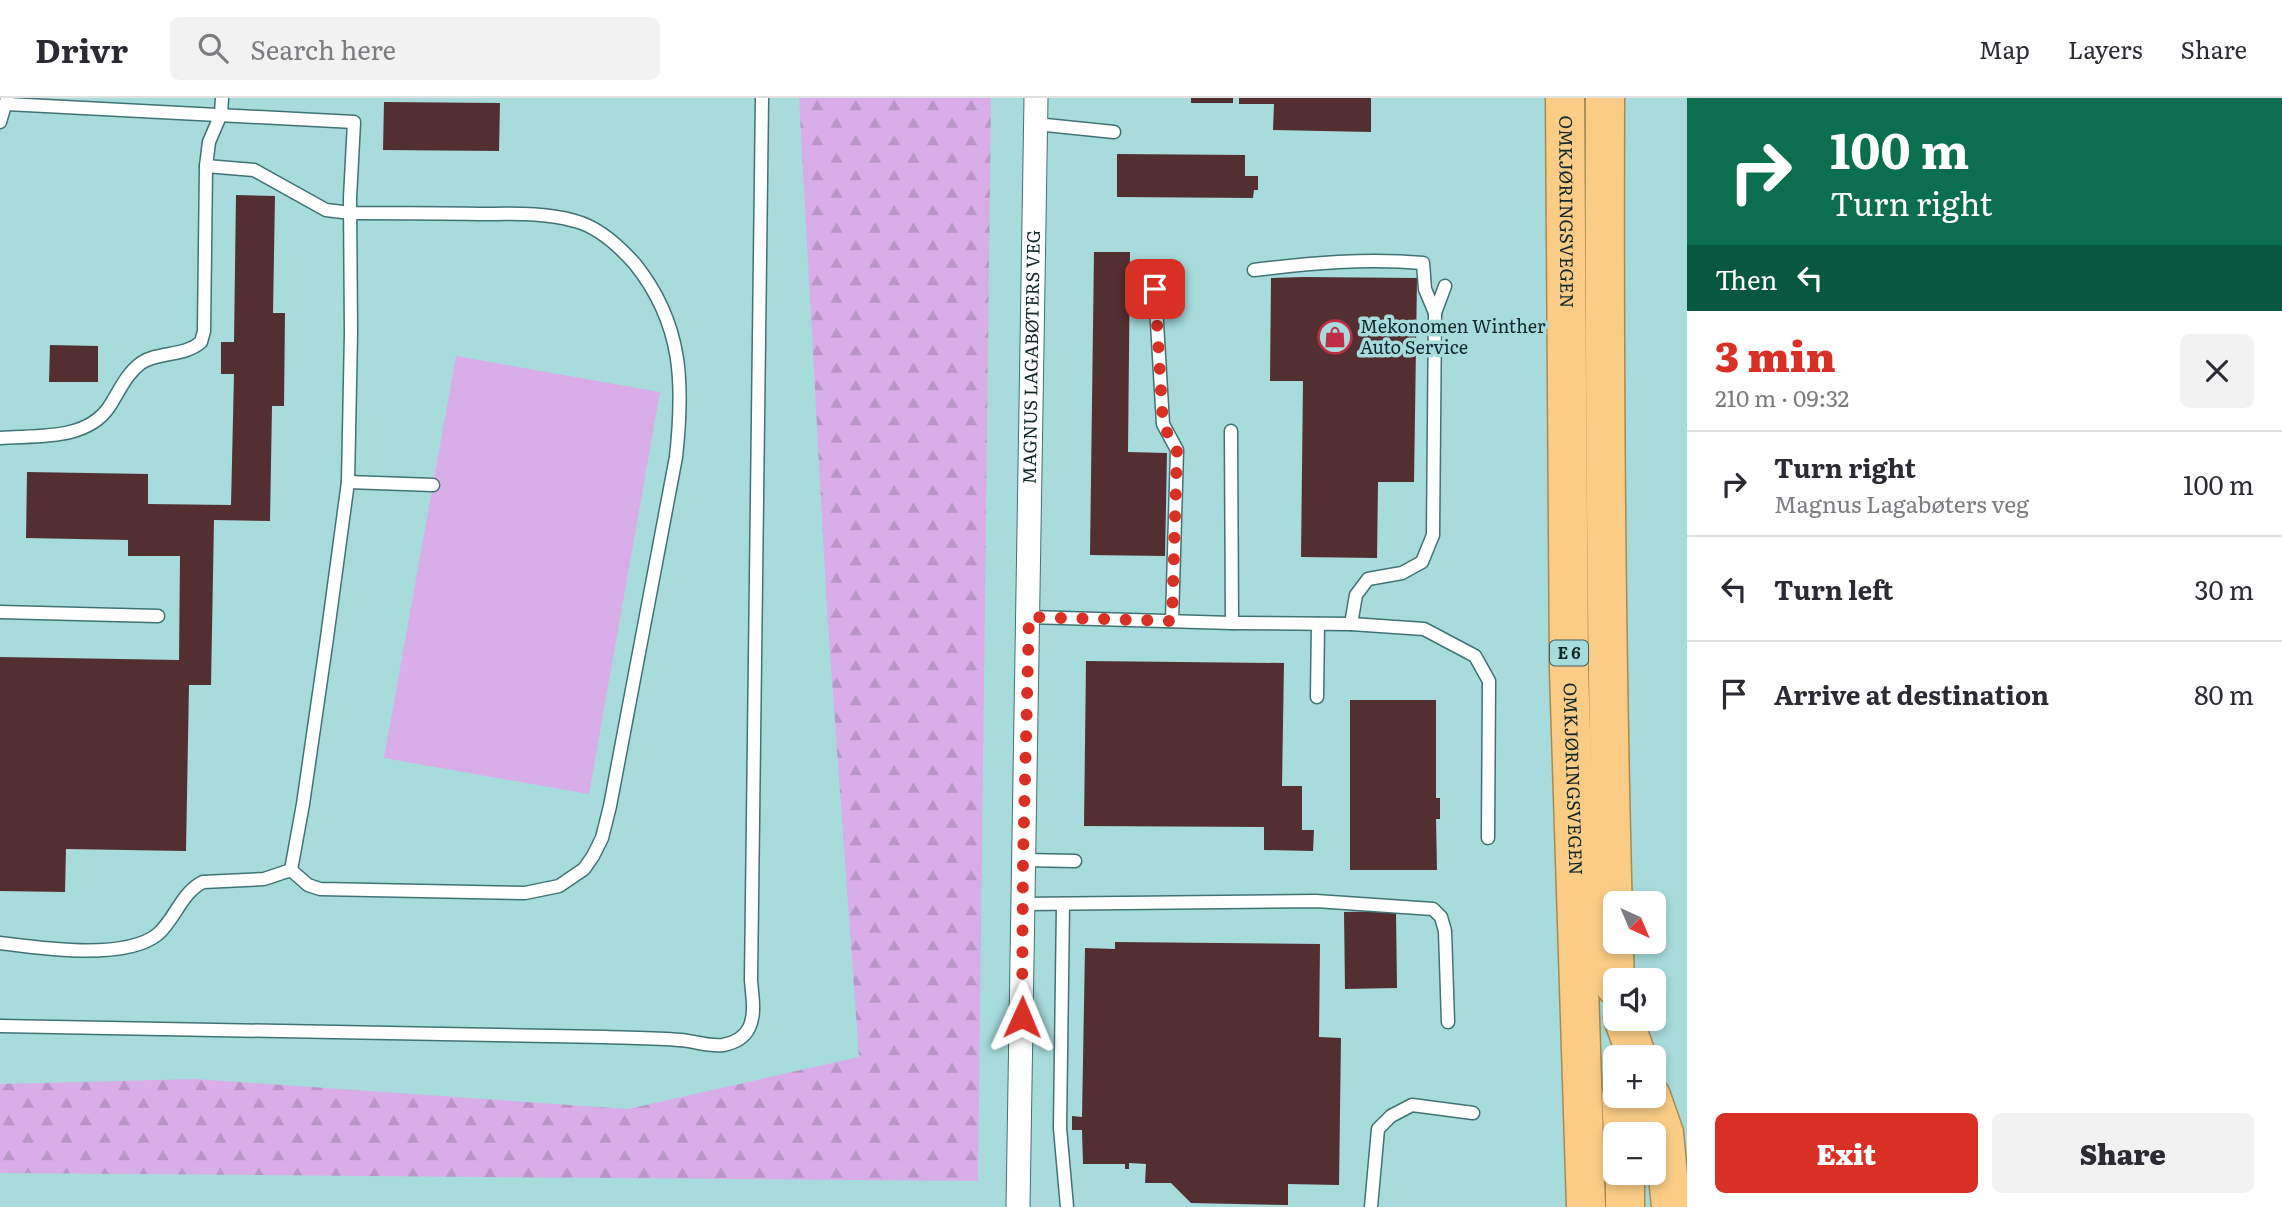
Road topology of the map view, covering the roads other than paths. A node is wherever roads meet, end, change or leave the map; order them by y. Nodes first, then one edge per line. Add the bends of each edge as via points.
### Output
1 (222, 98) edge
2 (762, 98) edge
3 (1036, 98) edge
4 (1565, 98) edge
5 (1605, 98) edge
6 (7, 101) edge
7 (221, 114) junction
8 (0, 121) edge
9 (1035, 124) junction
10 (1114, 132) dead end
11 (206, 166) junction
12 (351, 213) junction
13 (1254, 270) dead end
14 (1446, 286) dead end
15 (1155, 289) dead end
16 (1435, 313) junction
17 (1231, 431) dead end
18 (0, 438) edge
19 (348, 482) junction
20 (433, 485) dead end
21 (0, 612) edge
22 (158, 616) dead end
23 (1029, 617) junction
24 (1172, 621) junction
25 (1232, 623) junction
26 (1318, 624) junction
27 (1351, 624) junction
28 (1317, 697) dead end
29 (1488, 838) dead end
30 (1023, 860) junction
31 (1075, 861) dead end
32 (291, 870) junction
33 (1024, 904) junction
34 (1063, 904) junction
35 (0, 943) edge
36 (1614, 968) edge
37 (1448, 1022) dead end
38 (0, 1026) edge
39 (1655, 1108) edge
40 (1473, 1113) dead end
41 (1625, 1185) edge
42 (1018, 1207) edge
43 (1067, 1207) edge
44 (1371, 1207) edge
45 (1586, 1207) edge
46 (1625, 1207) edge
47 (1671, 1207) edge

1 - 7 lane
2 - 38 lane via 753,1012 743,1036 724,1045 707,1045 683,1040 578,1037
3 - 9 street, MAGNUS LAGABØTERS VEG
4 - 45 highway, OMKJØRINGSVEGEN / E 6 via 1569,670
5 - 36 highway, OMKJØRINGSVEGEN / E 6 via 1605,537
6 - 7 lane
6 - 8 lane
7 - 11 lane via 209,142
7 - 12 lane via 354,122
9 - 10 lane
9 - 23 street, MAGNUS LAGABØTERS VEG
11 - 12 lane via 254,170 326,210
11 - 18 lane via 201,342 186,351 141,363 89,426 73,432
12 - 19 lane
12 - 32 lane via 526,214 591,227 626,254 659,300 677,355 681,413 610,806 602,838 584,869 559,886 525,893 320,889
13 - 16 lane via 1358,260 1423,263 1425,289
14 - 16 lane
15 - 24 lane via 1163,425 1177,450
16 - 27 lane via 1433,535 1422,562 1402,573 1368,579 1356,595
17 - 25 lane
19 - 20 lane
19 - 32 lane
21 - 22 lane
23 - 24 lane
23 - 30 street, MAGNUS LAGABØTERS VEG
24 - 25 lane
25 - 26 lane
26 - 27 lane
26 - 28 lane
27 - 29 lane via 1424,629 1475,656 1489,681
30 - 31 lane
30 - 33 street, MAGNUS LAGABØTERS VEG
32 - 35 lane via 264,879 194,886 166,926 146,942 132,946 56,949
33 - 34 lane
33 - 42 street, MAGNUS LAGABØTERS VEG
34 - 37 lane via 1316,901 1433,909 1445,930
34 - 43 lane via 1060,1128
39 - 47 highway via 1664,1133
40 - 44 lane via 1412,1105 1391,1116 1378,1129
41 - 46 highway

